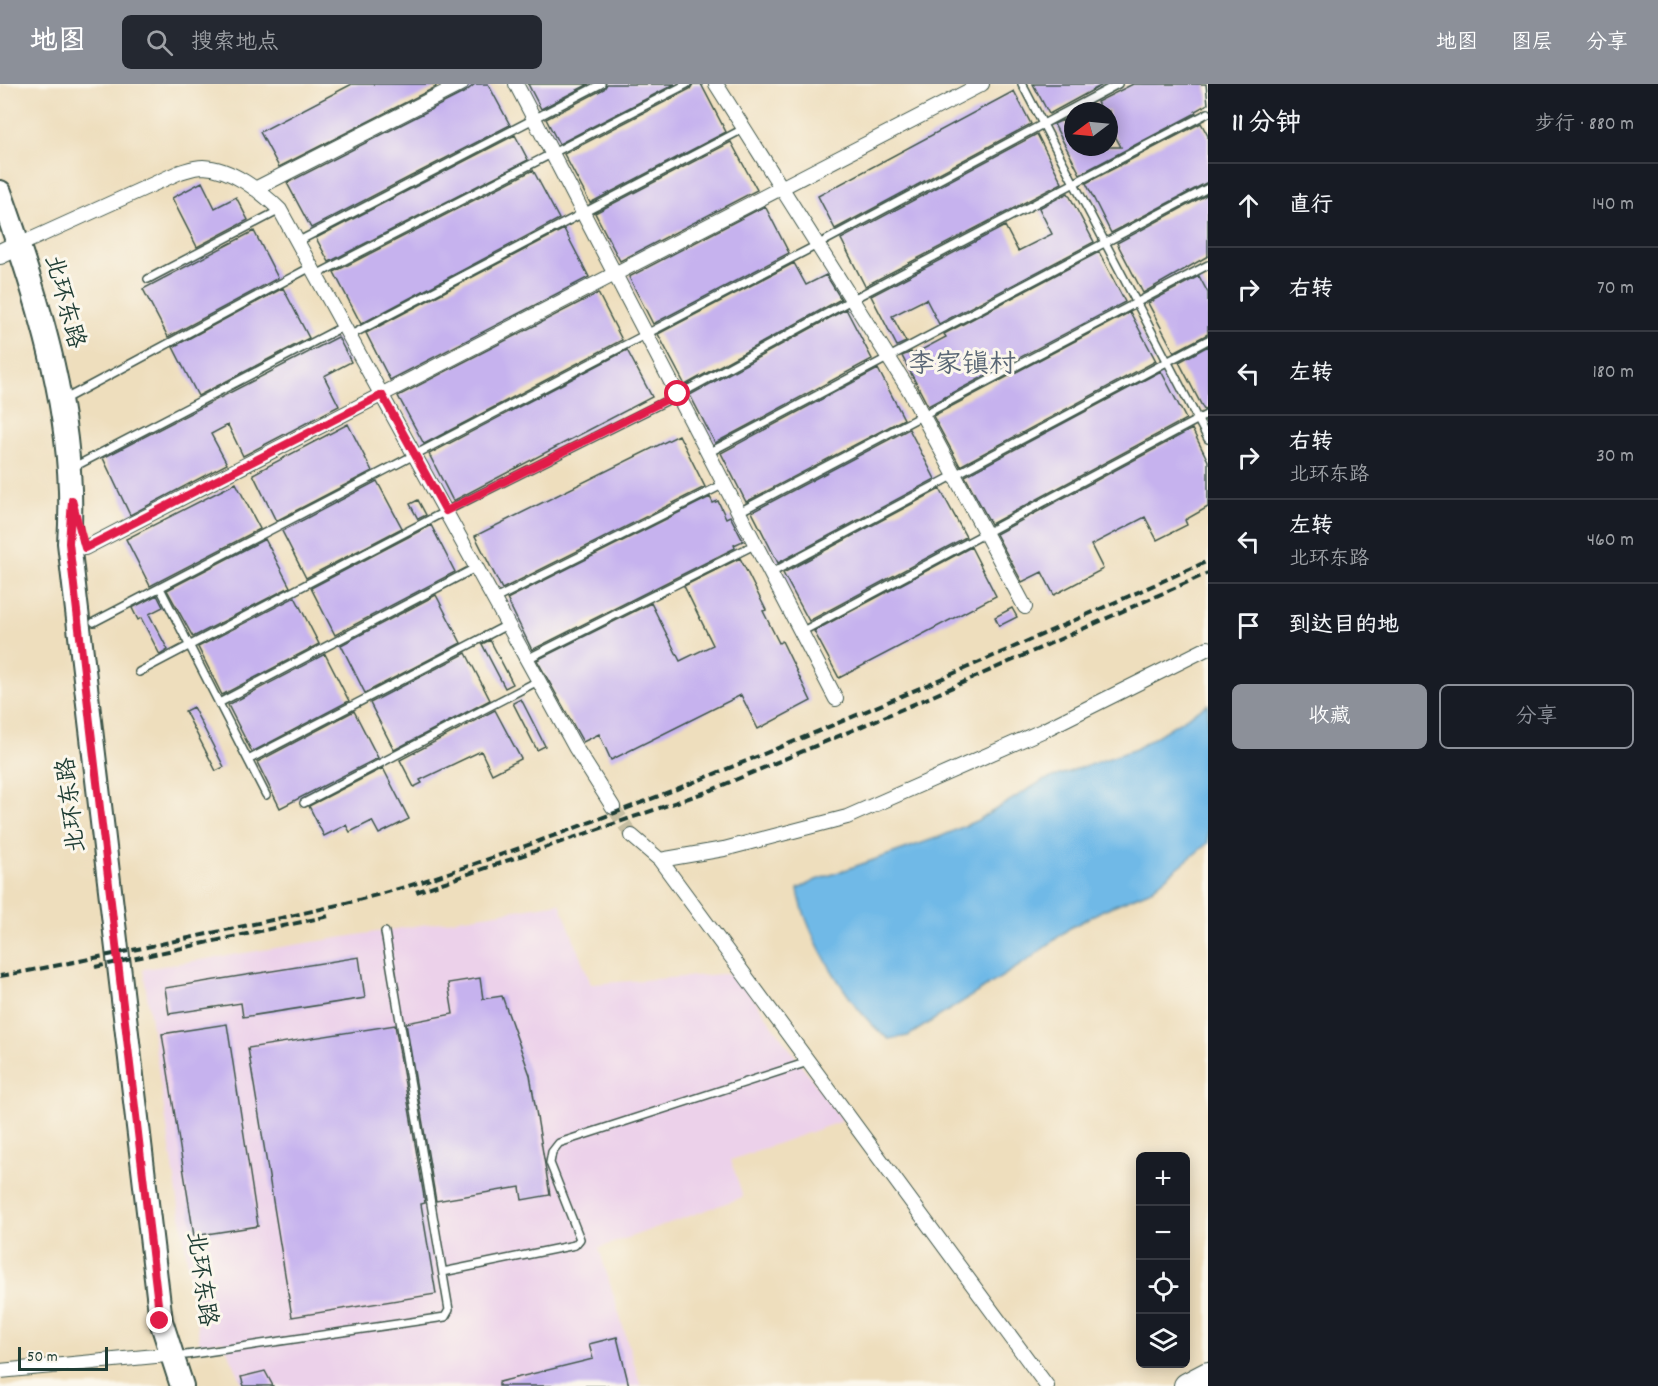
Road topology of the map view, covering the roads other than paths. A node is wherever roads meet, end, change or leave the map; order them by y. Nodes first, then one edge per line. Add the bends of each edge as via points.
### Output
1 (461, 84) edge
2 (516, 84) edge
3 (601, 84) edge
4 (687, 84) edge
5 (716, 84) edge
6 (982, 84) edge
7 (1022, 84) edge
8 (1118, 84) edge
9 (1208, 113) edge
10 (534, 119) junction
11 (1043, 124) junction
12 (745, 128) junction
13 (552, 153) junction
14 (1074, 184) junction
15 (782, 186) junction
16 (1208, 188) edge
17 (255, 189) junction
18 (0, 192) edge
19 (279, 210) junction
20 (583, 213) junction
21 (297, 242) junction
22 (1106, 243) junction
23 (819, 244) junction
24 (10, 250) edge
25 (1208, 265) edge
26 (313, 271) junction
27 (615, 273) junction
28 (148, 279) dead end
29 (853, 299) junction
30 (1137, 302) junction
31 (347, 331) junction
32 (646, 334) junction
33 (1208, 340) edge
34 (889, 356) junction
35 (1168, 361) junction
36 (678, 394) junction
37 (382, 395) junction
38 (60, 402) junction
39 (1208, 414) edge
40 (922, 415) junction
41 (1198, 420) junction
42 (1208, 439) edge
43 (708, 453) junction
44 (415, 454) junction
45 (69, 469) junction
46 (955, 475) junction
47 (724, 484) junction
48 (72, 500) junction
49 (446, 511) junction
50 (739, 512) junction
51 (986, 533) junction
52 (756, 544) junction
53 (85, 548) junction
54 (477, 567) junction
55 (771, 573) junction
56 (160, 588) junction
57 (495, 598) junction
58 (1025, 607) dead end
59 (94, 622) junction
60 (509, 624) junction
61 (801, 632) junction
62 (189, 645) junction
63 (1208, 648) edge
64 (527, 658) junction
65 (139, 672) dead end
66 (539, 680) junction
67 (836, 699) dead end
68 (219, 703) junction
69 (248, 760) junction
70 (266, 795) dead end
71 (304, 803) dead end
72 (613, 807) tunnel mouth
73 (632, 836) tunnel mouth
74 (660, 860) junction
75 (384, 932) dead end
76 (808, 1062) junction
77 (442, 1272) junction
78 (172, 1348) junction
79 (0, 1371) edge
80 (1208, 1375) edge
81 (171, 1386) edge
82 (182, 1386) edge
83 (199, 1386) edge
84 (1047, 1386) edge
85 (1187, 1386) edge

1 - 17 street
2 - 10 street
3 - 10 lane
4 - 13 lane
5 - 12 street
6 - 15 street
7 - 11 lane
8 - 11 lane
9 - 14 lane
10 - 13 street
10 - 21 lane
11 - 14 lane
11 - 23 lane
12 - 15 street
12 - 20 lane
13 - 20 street
13 - 26 lane
14 - 22 lane
14 - 29 lane
15 - 23 street
15 - 27 street
16 - 22 lane
17 - 19 street
17 - 24 street via 218,169 196,168
18 - 24 main road, 北环东路
19 - 21 street
19 - 28 lane
20 - 27 street
20 - 31 lane
21 - 26 street
22 - 30 lane
22 - 34 lane
23 - 29 street
23 - 32 lane
24 - 38 main road, 北环东路
25 - 30 lane
26 - 31 street
26 - 38 lane
27 - 32 street
27 - 37 street
29 - 34 street
29 - 36 lane
30 - 35 lane
30 - 40 lane
31 - 37 street
31 - 45 lane
32 - 36 street
32 - 44 lane
33 - 35 lane
34 - 40 street
34 - 43 lane
35 - 41 lane
35 - 46 lane
36 - 43 street
36 - 49 lane
37 - 44 street
37 - 53 street
38 - 45 main road, 北环东路
39 - 41 lane
40 - 46 street
40 - 50 lane
41 - 42 lane
41 - 51 lane
43 - 47 street
44 - 49 street
44 - 56 lane
45 - 48 main road, 北环东路
46 - 51 street
46 - 55 lane
47 - 50 street
47 - 57 lane
48 - 53 main road, 北环东路
48 - 78 main road, 北环东路 via 69,543
49 - 54 street
49 - 62 lane
50 - 52 street
51 - 58 street
51 - 61 lane
52 - 55 street
52 - 64 lane
53 - 59 main road, 北环东路
54 - 57 street
54 - 68 lane
55 - 61 street
56 - 59 lane
56 - 62 lane
57 - 60 street
59 - 78 main road, 北环东路 via 176,1318
60 - 64 street
60 - 69 lane
61 - 67 street
62 - 65 lane
62 - 68 lane
63 - 74 street via 1042,731 846,817 724,849
64 - 66 street
66 - 71 lane
66 - 72 street
68 - 69 lane
69 - 70 lane
73 - 74 street
74 - 76 street
75 - 77 lane
76 - 77 lane via 559,1143 550,1163 579,1239 575,1245
76 - 84 street
77 - 78 lane via 449,1310 445,1317
78 - 79 street
78 - 81 street
78 - 82 main road, 北环东路
78 - 83 main road, 北环东路
80 - 85 highway

